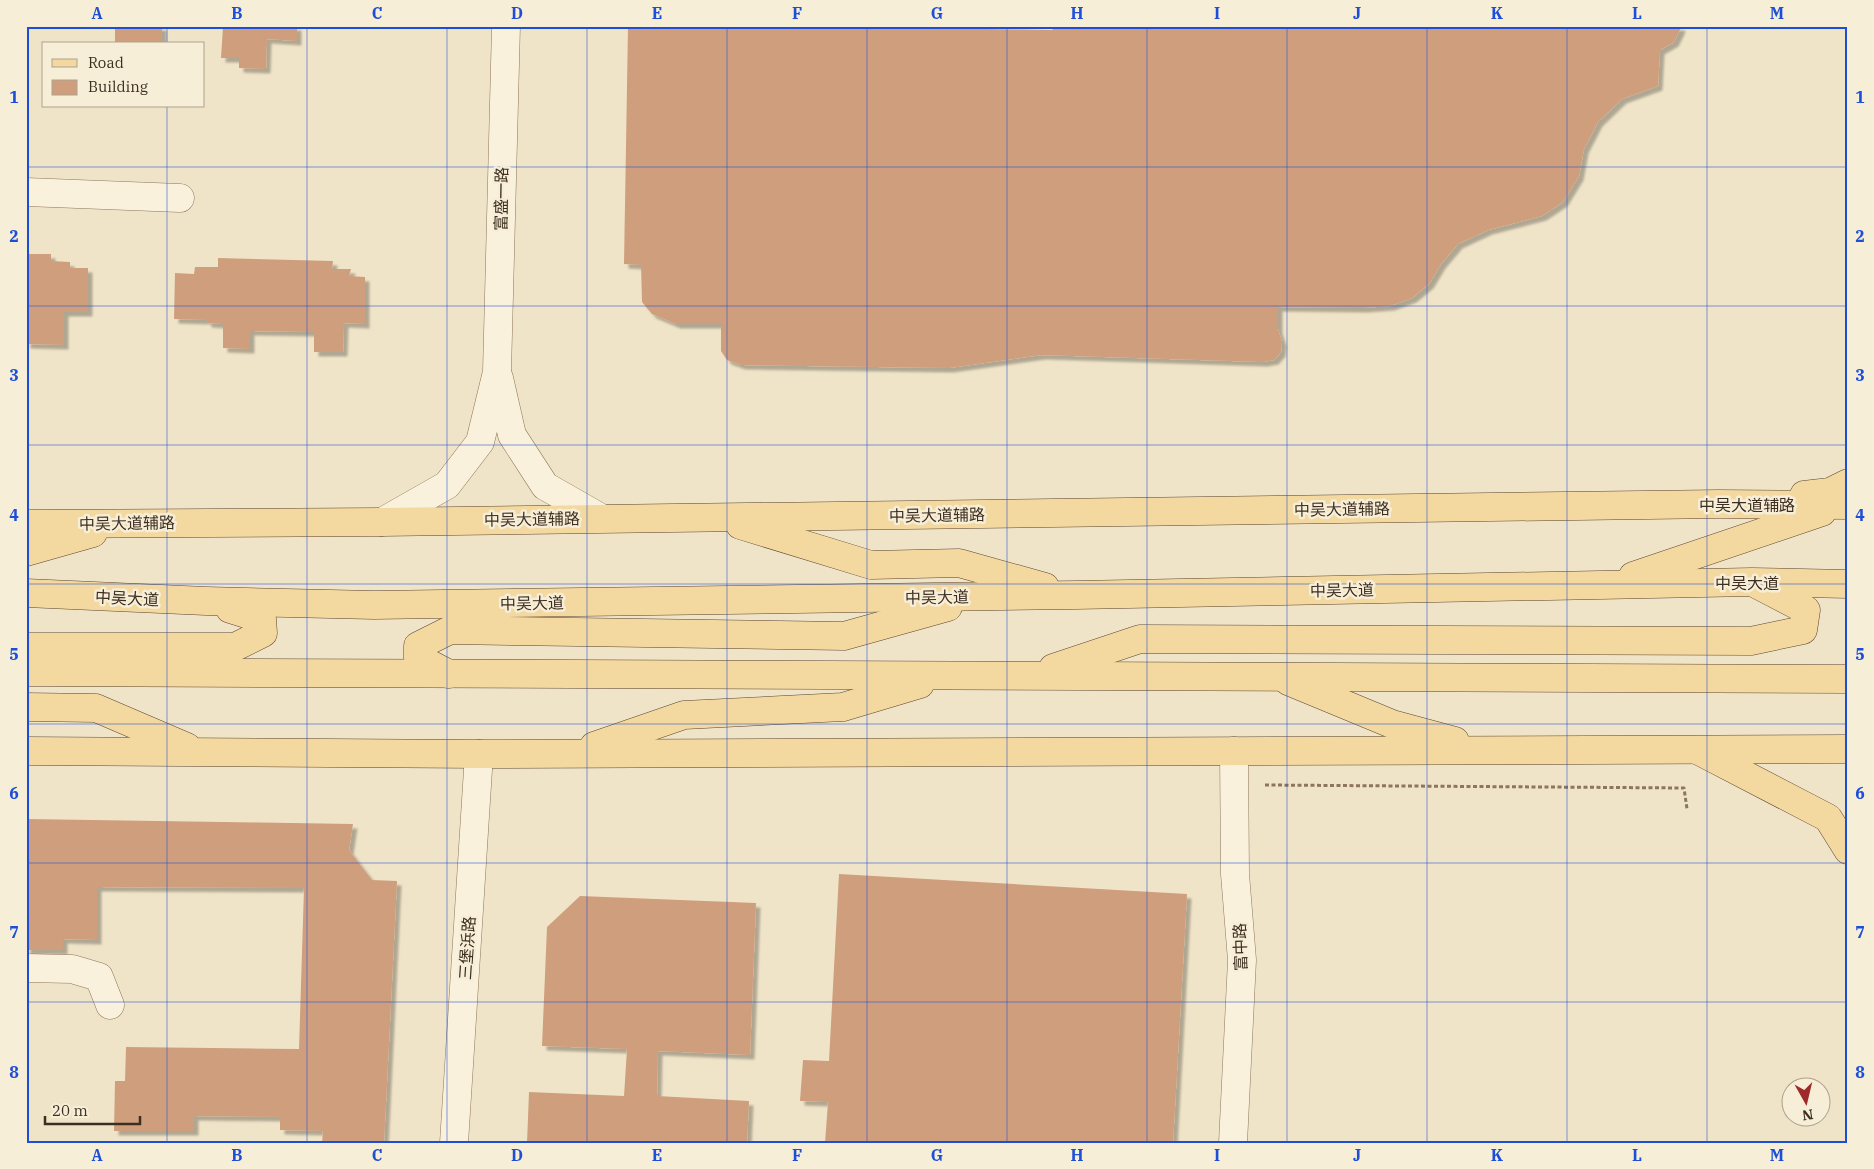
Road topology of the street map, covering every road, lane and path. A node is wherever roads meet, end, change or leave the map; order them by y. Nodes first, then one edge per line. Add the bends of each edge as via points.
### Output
1 (506, 26) edge
2 (26, 192) edge
3 (180, 198) dead end
4 (497, 372) junction
5 (1846, 498) edge
6 (601, 518) junction
7 (717, 518) junction
8 (382, 522) junction
9 (130, 523) junction
10 (26, 524) edge
11 (26, 552) edge
12 (1752, 582) junction
13 (1848, 584) edge
14 (1606, 585) junction
15 (26, 593) edge
16 (1076, 595) junction
17 (986, 596) junction
18 (206, 601) junction
19 (26, 647) edge
20 (26, 672) edge
21 (449, 674) junction
22 (946, 675) junction
23 (1032, 675) junction
24 (1276, 676) junction
25 (1848, 679) edge
26 (26, 707) edge
27 (1695, 749) junction
28 (1848, 749) edge
29 (26, 750) edge
30 (1486, 750) junction
31 (1234, 751) junction
32 (199, 752) junction
33 (479, 754) junction
34 (571, 754) junction
35 (1264, 785) dead end
36 (1687, 809) dead end
37 (1848, 850) edge
38 (26, 968) edge
39 (110, 1005) dead end
40 (454, 1143) edge
41 (1233, 1143) edge

1 - 4 street, 富盛一路
2 - 3 street
4 - 6 street via 512,435 545,486
4 - 8 street via 480,442 447,485
5 - 7 main road, 中吴大道辅路 via 1830,492 1719,504
5 - 14 main road
6 - 7 main road, 中吴大道辅路
6 - 8 main road, 中吴大道辅路
7 - 16 main road via 871,565 958,563
8 - 9 main road, 中吴大道辅路
9 - 10 main road, 中吴大道辅路
9 - 11 main road
12 - 13 main road, 中吴大道
12 - 14 main road, 中吴大道
12 - 23 main road via 1806,610 1803,630 1751,641 1140,638
14 - 16 main road, 中吴大道
15 - 18 main road, 中吴大道
16 - 17 main road, 中吴大道
17 - 18 main road, 中吴大道 via 374,605
17 - 21 main road via 844,636 450,630 418,646 418,658
18 - 19 main road via 262,619 263,633 235,647
20 - 21 main road
21 - 22 main road
22 - 23 main road
22 - 34 main road via 843,707 684,715
23 - 24 main road
24 - 25 main road
24 - 30 main road via 1392,724
26 - 32 main road via 96,708
27 - 28 main road
27 - 30 main road
27 - 37 main road via 1828,818
29 - 32 main road
30 - 31 main road
31 - 34 main road
31 - 41 street, 富中路 via 1235,874 1242,960
32 - 33 main road
33 - 34 main road
33 - 40 street, 三堡浜路
35 - 36 path via 1684,788
38 - 39 street via 72,968 99,977

